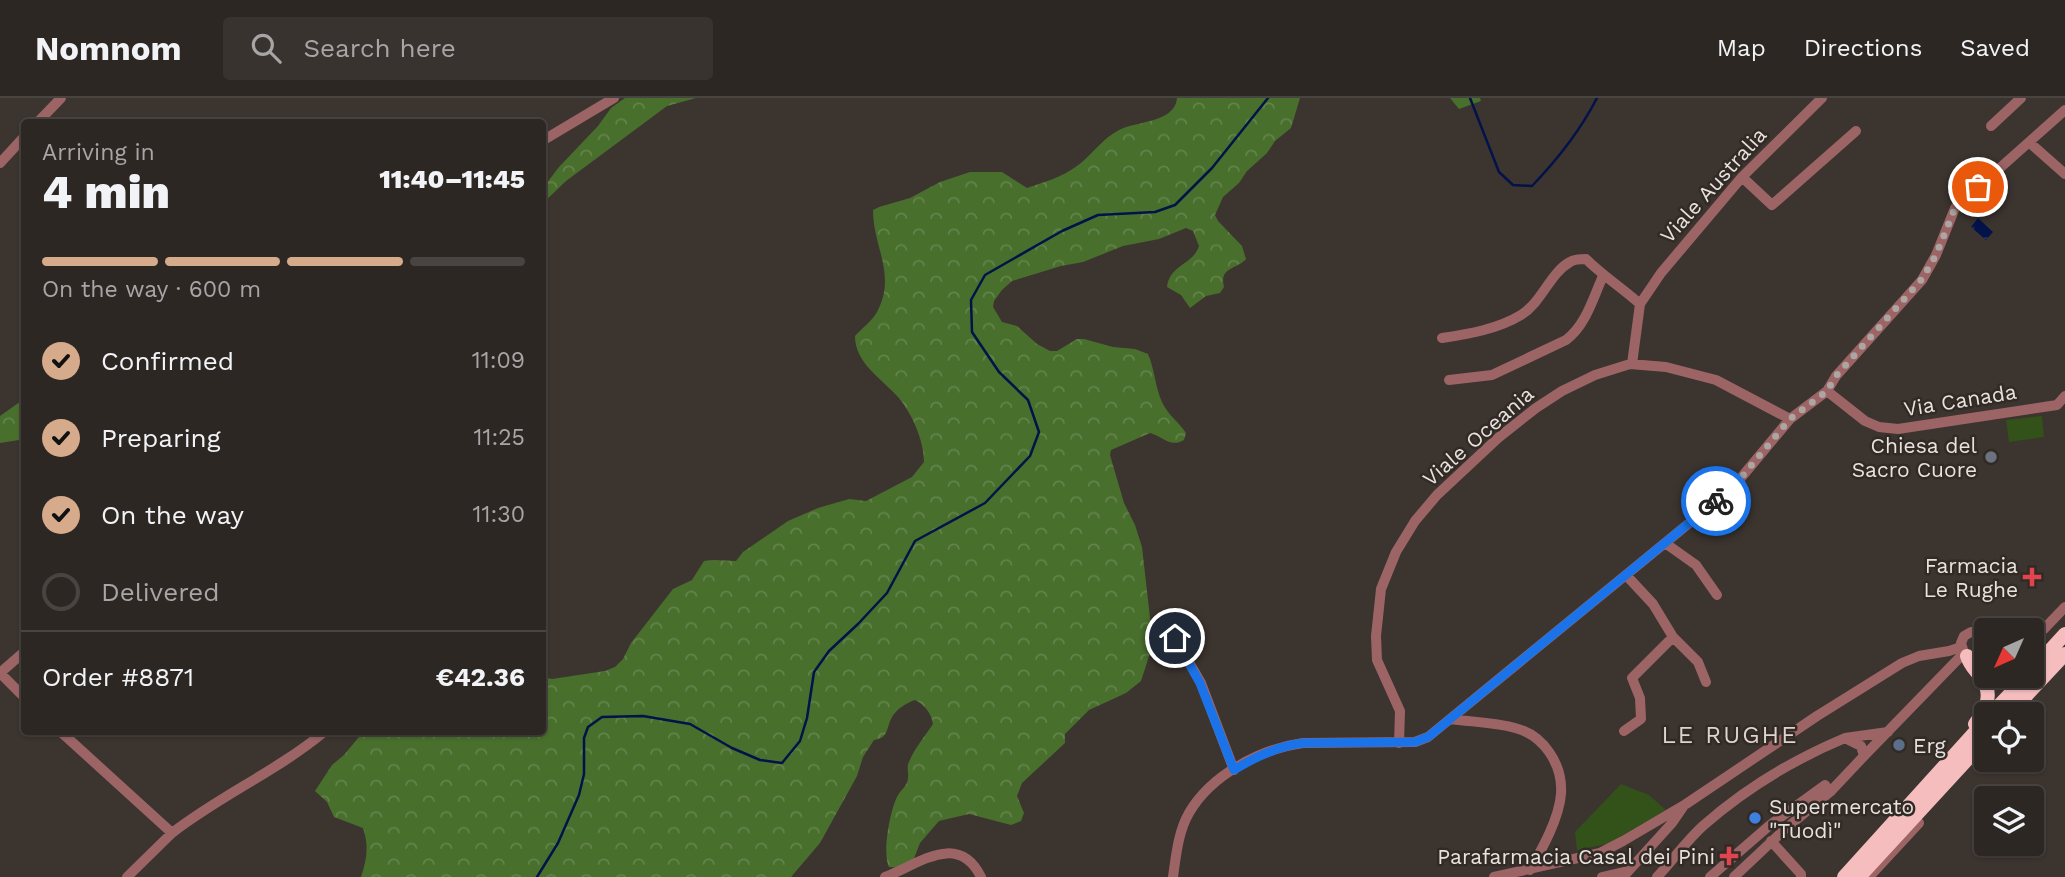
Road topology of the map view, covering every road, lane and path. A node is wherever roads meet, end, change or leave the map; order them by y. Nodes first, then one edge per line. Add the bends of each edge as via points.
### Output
1 (61, 98) edge
2 (614, 98) edge
3 (1822, 98) edge
4 (2021, 98) edge
5 (2065, 110) edge
6 (41, 119) edge
7 (1991, 126) dead end
8 (1856, 131) dead end
9 (546, 139) edge
10 (21, 140) edge
11 (2031, 143) junction
12 (0, 163) edge
13 (2065, 174) edge
14 (1742, 177) junction
15 (1604, 276) junction
16 (1640, 304) junction
17 (1442, 338) dead end
18 (1632, 364) junction
19 (1449, 380) dead end
20 (1827, 391) junction
21 (2065, 396) edge
22 (1790, 419) junction
23 (1665, 543) junction
24 (1626, 575) junction
25 (1717, 596) dead end
26 (2065, 607) edge
27 (2044, 629) edge
28 (1974, 632) edge
29 (2065, 634) edge
30 (1673, 637) junction
31 (1175, 638) dead end
32 (2058, 651) edge
33 (1964, 652) junction
34 (21, 655) edge
35 (1974, 657) edge
36 (0, 673) edge
37 (1706, 682) dead end
38 (2016, 688) edge
39 (21, 694) edge
40 (2002, 702) edge
41 (2018, 702) edge
42 (1450, 719) junction
43 (1624, 731) dead end
44 (1889, 732) junction
45 (1974, 734) edge
46 (64, 735) edge
47 (320, 735) edge
48 (1846, 738) junction
49 (1399, 743) junction
50 (1966, 743) junction
51 (1974, 752) edge
52 (1864, 756) junction
53 (1974, 763) edge
54 (1234, 770) junction
55 (1830, 792) junction
56 (1686, 804) junction
57 (1919, 823) joint
58 (172, 833) junction
59 (1771, 841) junction
60 (1530, 870) junction
61 (1625, 874) edge
62 (1800, 876) edge
63 (127, 877) edge
64 (885, 877) edge
65 (981, 877) edge
66 (1172, 877) edge
67 (1494, 877) edge
68 (1602, 877) edge
69 (1657, 877) edge
70 (1710, 877) edge
71 (1734, 877) edge
72 (1844, 877) edge
73 (1858, 877) edge
74 (1869, 877) edge

1 - 6 street
2 - 9 street
3 - 14 street, Viale Australia
4 - 7 street
5 - 11 street
8 - 14 street via 1772,205
10 - 12 street
11 - 13 street
11 - 20 street via 1955,208 1922,279
14 - 16 street, Viale Australia via 1678,251
15 - 16 street
15 - 17 street via 1586,259 1571,260 1522,314 1495,327
15 - 19 street via 1582,323 1566,340 1492,375
16 - 18 street, Viale Australia
18 - 22 street, Viale Oceania via 1716,380
18 - 49 street, Viale Oceania via 1595,375 1536,408 1498,438 1415,521 1381,589 1376,636 1377,660 1400,711
20 - 21 street, Via Canada via 1865,421 1879,428 1898,429 2057,405
20 - 22 street
22 - 23 street via 1740,479
23 - 24 street
23 - 25 street via 1696,565
24 - 30 street via 1653,604
24 - 42 street
26 - 27 street
28 - 33 street via 1964,636
29 - 32 highway
30 - 37 street via 1698,662
30 - 43 street via 1632,678 1640,698 1641,719
31 - 54 street via 1205,692
32 - 41 highway
33 - 35 street
33 - 44 street
33 - 50 highway via 1984,681 1988,701
33 - 56 street via 1919,656 1902,663
34 - 36 street
36 - 39 street
38 - 40 highway
42 - 49 street via 1428,737
42 - 60 street via 1516,728 1536,737 1549,751 1558,769 1561,794 1550,833
44 - 48 street
44 - 52 street
45 - 50 highway
46 - 58 street
47 - 58 street
48 - 52 street via 1861,746
48 - 69 street via 1814,751 1756,786 1704,826
49 - 54 street via 1286,745
50 - 72 highway
51 - 73 highway
52 - 55 street
53 - 57 highway
54 - 66 street via 1207,791 1188,816
55 - 59 street
55 - 70 street via 1825,785
56 - 60 street via 1600,853
56 - 61 street
57 - 74 street
58 - 63 street
59 - 62 street
59 - 71 street
60 - 67 street
61 - 68 street
64 - 65 street via 932,856 951,853 967,859

